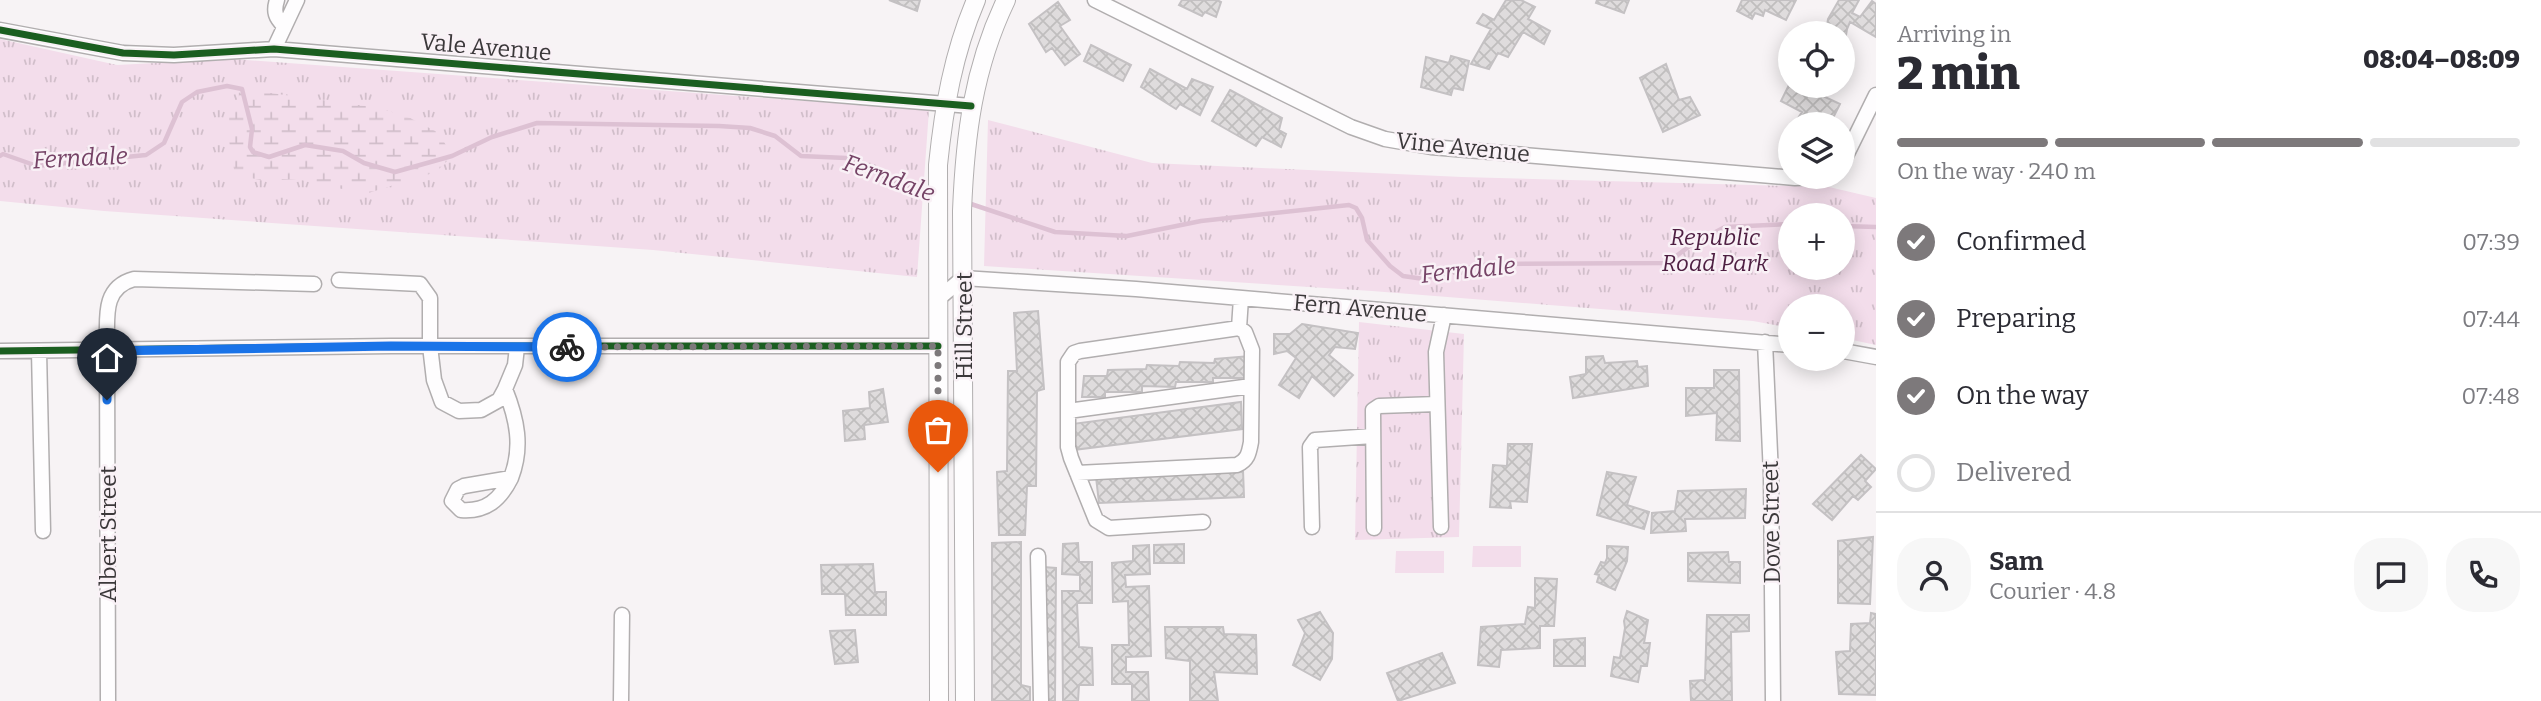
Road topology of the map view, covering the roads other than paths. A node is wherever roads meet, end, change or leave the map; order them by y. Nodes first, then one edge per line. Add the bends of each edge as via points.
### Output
1 (277, 0) edge
2 (297, 0) edge
3 (976, 0) edge
4 (1006, 0) edge
5 (1095, 0) edge
6 (284, 26) junction
7 (0, 30) edge
8 (274, 49) junction
9 (1876, 94) edge
10 (945, 103) junction
11 (971, 106) junction
12 (1855, 137) edge
13 (1778, 177) edge
14 (963, 278) junction
15 (339, 280) dead end
16 (314, 284) dead end
17 (1241, 298) junction
18 (938, 299) junction
19 (1444, 315) junction
20 (1239, 328) junction
21 (431, 341) junction
22 (1765, 342) junction
23 (1778, 344) edge
24 (938, 346) junction
25 (517, 347) junction
26 (0, 351) edge
27 (39, 351) junction
28 (107, 351) junction
29 (1855, 353) edge
30 (1876, 357) edge
31 (1251, 386) junction
32 (505, 389) junction
33 (1437, 404) junction
34 (1068, 411) junction
35 (1373, 436) junction
36 (1077, 473) junction
37 (511, 478) dead end
38 (1203, 522) dead end
39 (1312, 527) dead end
40 (1441, 527) dead end
41 (1374, 528) dead end
42 (43, 531) dead end
43 (1038, 556) dead end
44 (622, 615) dead end
45 (108, 701) edge
46 (621, 701) edge
47 (939, 701) edge
48 (965, 701) edge
49 (1041, 701) edge
50 (1773, 701) edge

1 - 6 street via 276,18
2 - 6 street
3 - 10 main road, Hill Street via 955,57
4 - 11 main road, Hill Street via 989,40
5 - 13 street, Vine Avenue via 1369,135 1431,147
6 - 8 street
7 - 8 street, Vale Avenue via 132,54
8 - 10 street, Vale Avenue
9 - 12 street
10 - 11 street, Vale Avenue
10 - 18 main road, Hill Street via 938,165
11 - 14 main road, Hill Street via 964,165
14 - 17 street, Fern Avenue
14 - 18 street
14 - 48 main road, Hill Street
15 - 21 street via 420,284 430,298
16 - 28 street, Albert Street via 121,282 108,309
17 - 19 street, Fern Avenue
17 - 20 street
18 - 24 main road, Hill Street
19 - 22 street, Fern Avenue
19 - 33 street via 1436,352
20 - 31 street via 1252,350
20 - 34 street via 1074,353 1068,362
21 - 25 street
21 - 28 street
21 - 32 street via 438,395 449,408 481,410 499,400
22 - 23 street, Fern Avenue
22 - 50 street, Dove Street
24 - 25 street
24 - 47 main road, Hill Street
25 - 32 street
26 - 27 street
27 - 28 street
27 - 42 street
28 - 45 street, Albert Street
29 - 30 street
31 - 34 street
31 - 36 street via 1251,442 1245,462
32 - 37 street via 519,445
33 - 35 street via 1375,407
33 - 40 street
34 - 36 street via 1068,447
35 - 39 street via 1311,442
35 - 41 street
36 - 38 street via 1096,520 1103,526
43 - 49 street
44 - 46 street

